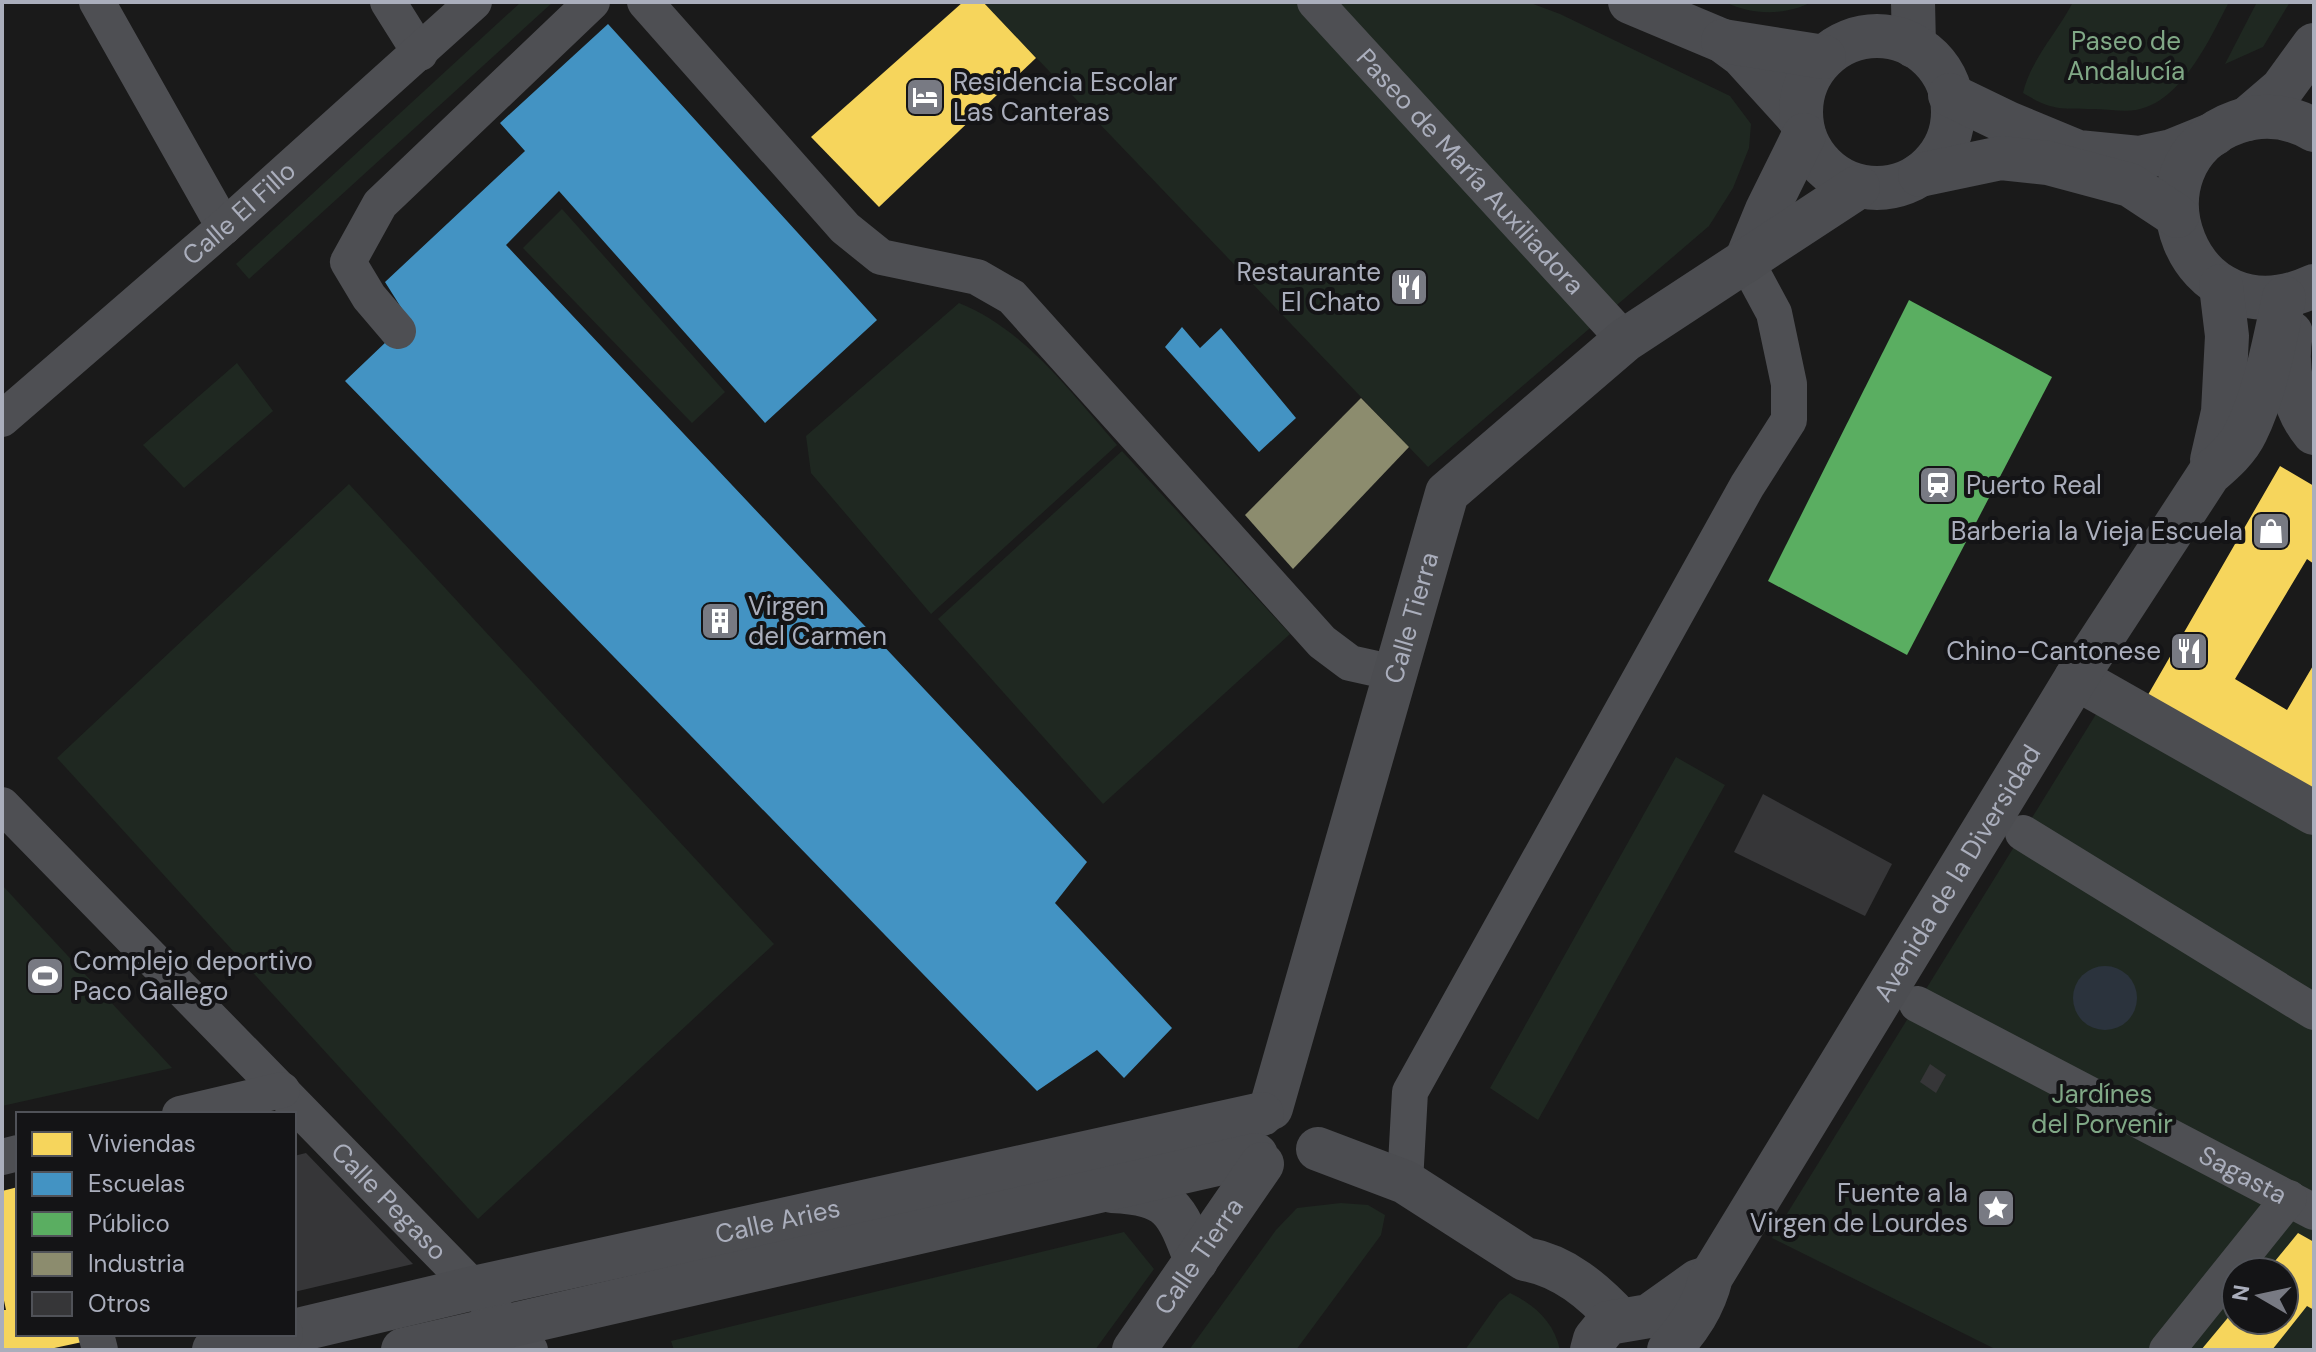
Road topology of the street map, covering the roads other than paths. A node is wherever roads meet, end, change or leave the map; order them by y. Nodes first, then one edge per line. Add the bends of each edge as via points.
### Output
1 (97, 2) edge
2 (388, 2) edge
3 (474, 2) edge
4 (592, 2) edge
5 (645, 2) edge
6 (1315, 2) edge
7 (1630, 2) edge
8 (1913, 2) edge
9 (1854, 32) edge
10 (1723, 41) junction
11 (2314, 45) edge
12 (1914, 46) junction
13 (420, 53) junction
14 (1950, 95) junction
15 (2230, 126) junction
16 (1802, 128) junction
17 (2314, 130) edge
18 (1920, 175) junction
19 (1858, 187) junction
20 (2177, 216) junction
21 (224, 227) junction
22 (1746, 261) junction
23 (2221, 286) junction
24 (2301, 291) edge
25 (398, 331) dead end
26 (1625, 340) junction
27 (6, 405) edge
28 (2314, 433) edge
29 (2314, 448) edge
30 (2217, 467) junction
31 (1395, 673) junction
32 (2076, 678) junction
33 (2, 805) edge
34 (2314, 813) edge
35 (2023, 833) dead end
36 (1917, 1004) dead end
37 (2314, 1012) edge
38 (282, 1090) junction
39 (188, 1112) edge
40 (1263, 1135) junction
41 (1318, 1149) junction
42 (1405, 1182) junction
43 (1097, 1191) junction
44 (2302, 1205) edge
45 (1196, 1261) junction
46 (1711, 1277) junction
47 (474, 1288) junction
48 (296, 1331) edge
49 (273, 1336) edge
50 (1619, 1336) edge
51 (518, 1338) edge
52 (214, 1350) edge
53 (403, 1350) edge
54 (1134, 1350) edge
55 (1669, 1350) edge
56 (2167, 1350) edge

1 - 21 street
2 - 13 street
3 - 13 street, Calle El Fillo
4 - 25 street via 380,204 348,262
5 - 31 street via 845,228 881,257 977,277 1012,297 1322,642 1350,663
6 - 26 street, Paseo de María Auxiliadora
7 - 10 street
8 - 12 street
9 - 10 street
9 - 12 street
9 - 16 street via 1810,75 1802,97
10 - 16 street via 1742,55
11 - 15 street via 2282,89
12 - 14 street via 1938,67
13 - 21 street, Calle El Fillo
14 - 15 street via 2078,152 2139,158 2172,151
14 - 18 street via 1953,118 1948,140
15 - 17 street via 2266,116
15 - 20 street via 2200,146 2181,179
16 - 19 street via 1816,158 1835,176
16 - 22 street
18 - 19 street via 1901,185
18 - 20 street via 2001,158 2048,163 2130,185
19 - 22 street, Calle Tierra
20 - 23 street via 2191,257
21 - 27 street, Calle El Fillo
22 - 26 street, Calle Tierra
22 - 42 street via 1774,313 1789,384 1789,420 1747,486 1410,1092
23 - 24 street via 2245,296
23 - 30 street, Avenida de la Diversidad via 2227,336
24 - 28 street via 2289,347 2293,391
24 - 30 street, Avenida de la Diversidad via 2246,433
26 - 31 street, Calle Tierra via 1447,493
29 - 30 street via 2259,445
30 - 32 street, Avenida de la Diversidad
31 - 40 street, Calle Tierra
32 - 34 street
32 - 46 street, Avenida de la Diversidad
33 - 38 street, Calle Pegaso
35 - 37 street
36 - 44 street, Sagasta
38 - 39 street
38 - 47 street, Calle Pegaso
40 - 41 street via 1272,1170 1305,1167
40 - 41 street via 1293,1105 1312,1117
40 - 43 street, Calle Aries
40 - 45 street, Calle Tierra
40 - 47 street, Calle Aries
41 - 42 street
42 - 50 street via 1525,1259 1548,1263 1576,1280 1601,1299
43 - 45 street via 1157,1197 1174,1213
43 - 51 street, Calle Aries
44 - 56 street
45 - 54 street, Calle Tierra
46 - 50 street, Avenida de la Diversidad
46 - 55 street, Avenida de la Diversidad via 1698,1312
47 - 48 street, Calle Aries
47 - 51 street, Calle Pegaso
49 - 52 street
51 - 53 street, Calle Aries

